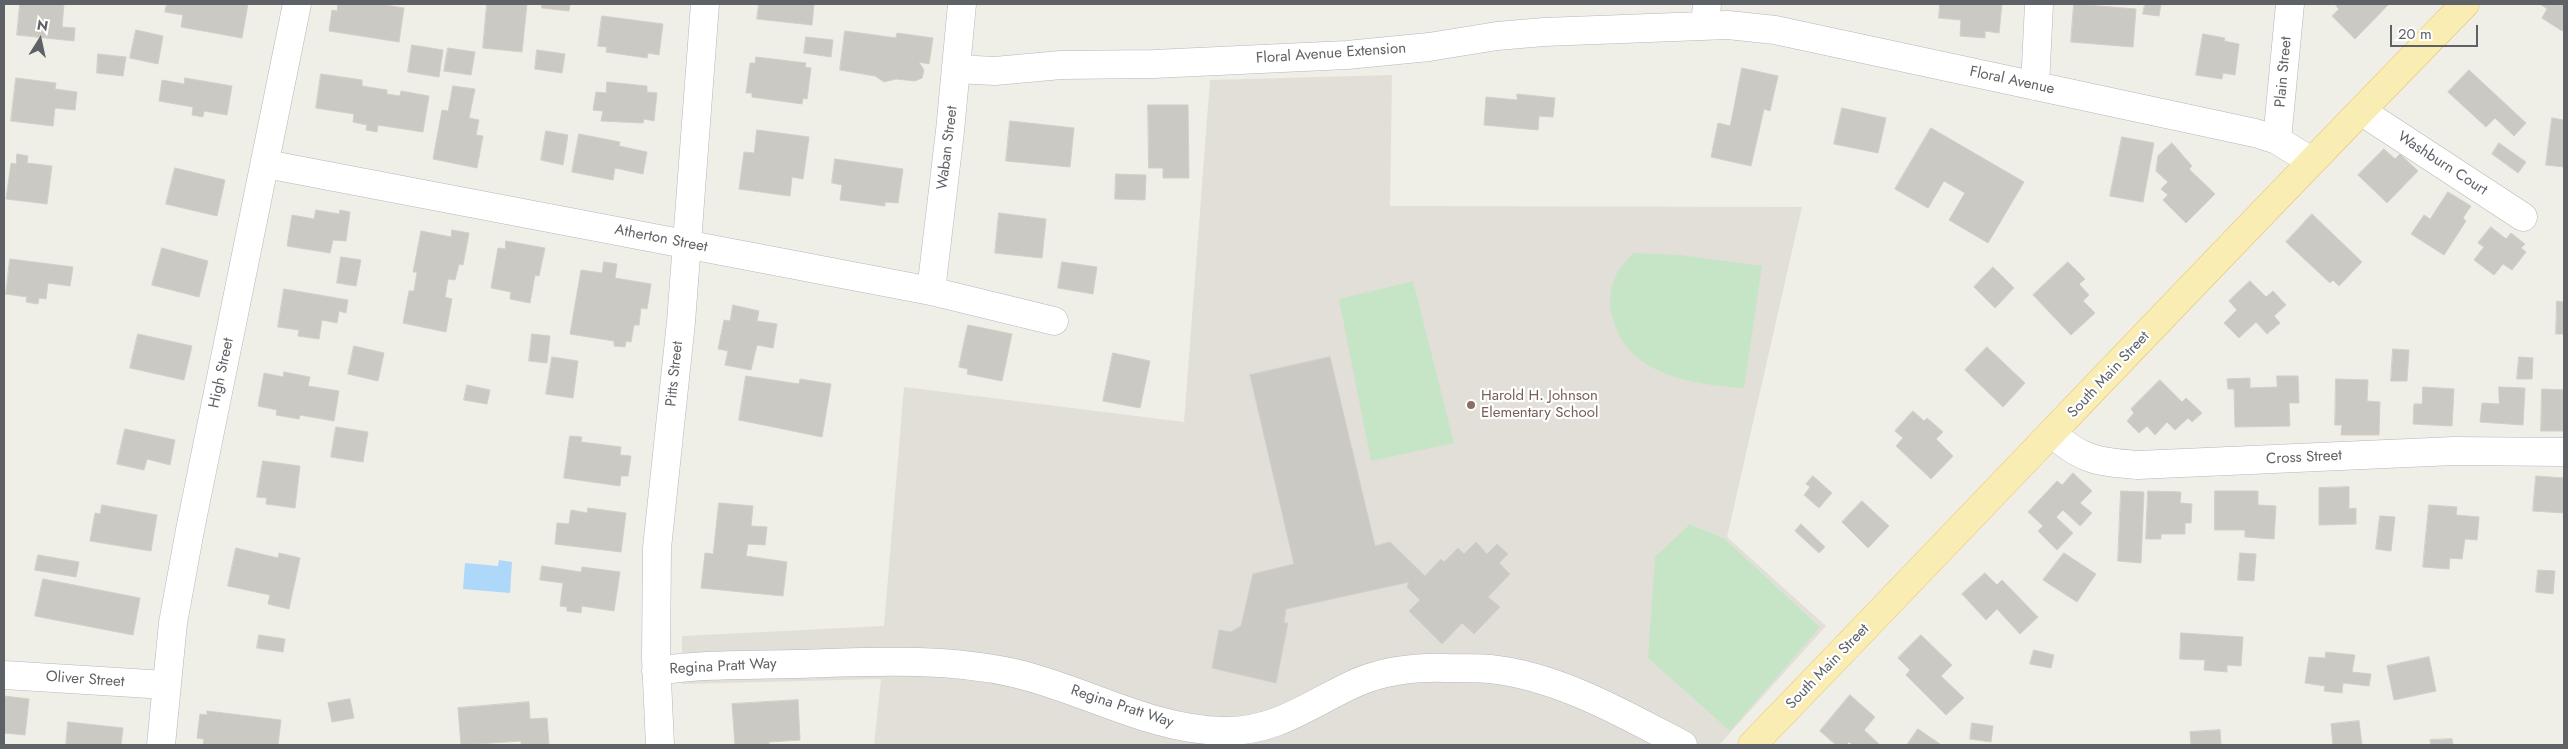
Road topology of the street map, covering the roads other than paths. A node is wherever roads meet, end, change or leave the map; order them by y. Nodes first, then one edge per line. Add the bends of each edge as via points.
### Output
1 (297, 4) edge
2 (705, 4) edge
3 (962, 4) edge
4 (2039, 4) edge
5 (2290, 4) edge
6 (2465, 4) edge
7 (1706, 15) edge
8 (956, 70) junction
9 (2035, 86) junction
10 (2360, 111) junction
11 (2278, 140) junction
12 (2311, 161) junction
13 (266, 164) junction
14 (2523, 217) dead end
15 (688, 244) junction
16 (931, 292) junction
17 (1054, 321) dead end
18 (2053, 434) junction
19 (2564, 452) edge
20 (656, 671) junction
21 (4, 675) edge
22 (166, 686) junction
23 (161, 745) edge
24 (660, 745) edge
25 (1683, 745) edge
26 (1752, 745) edge

1 - 13 street, High Street
2 - 15 street, Pitts Street
3 - 8 street, Waban Street
4 - 9 street
5 - 11 street, Plain Street
6 - 10 main road, South Main Street
7 - 8 street, Floral Avenue Extension via 1347,55
7 - 9 street, Floral Avenue via 1728,25 1775,30
8 - 16 street, Waban Street
9 - 11 street, Floral Avenue
10 - 12 main road, South Main Street
10 - 14 street, Washburn Court
11 - 12 street, Floral Avenue
12 - 18 main road, South Main Street
13 - 15 street, Atherton Street
13 - 22 street, High Street via 190,530 173,623
15 - 16 street, Atherton Street
15 - 20 street, Pitts Street via 657,548
16 - 17 street, Atherton Street
18 - 19 street, Cross Street via 2069,449 2087,458 2138,465 2454,451
18 - 26 main road, South Main Street
20 - 24 street, Pitts Street
20 - 25 street, Regina Pratt Way via 898,661 978,667 1046,682 1163,722 1224,731 1254,729 1280,722 1358,682 1405,668 1492,670 1576,693
21 - 22 street, Oliver Street
22 - 23 street, High Street

